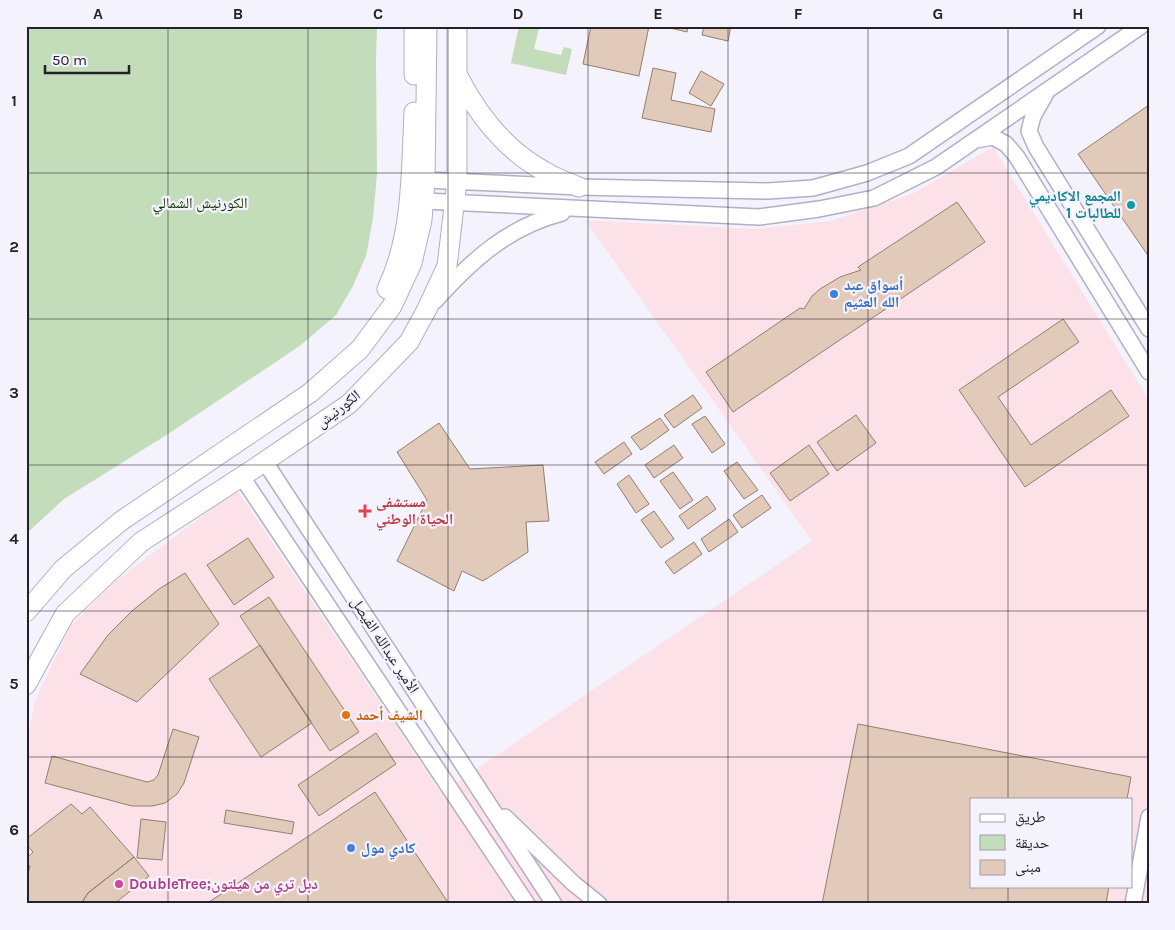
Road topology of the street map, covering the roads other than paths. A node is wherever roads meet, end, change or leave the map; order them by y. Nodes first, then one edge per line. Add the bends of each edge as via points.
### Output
1 (414, 26) edge
2 (427, 26) edge
3 (456, 26) edge
4 (1098, 26) edge
5 (1141, 26) edge
6 (457, 74) junction
7 (1046, 92) junction
8 (1030, 131) junction
9 (975, 141) junction
10 (1006, 144) junction
11 (425, 180) junction
12 (457, 181) junction
13 (579, 187) junction
14 (424, 202) junction
15 (455, 203) junction
16 (576, 209) junction
17 (427, 309) junction
18 (1149, 329) edge
19 (1149, 372) edge
20 (330, 374) junction
21 (265, 462) junction
22 (242, 477) junction
23 (26, 612) edge
24 (26, 685) edge
25 (482, 795) junction
26 (1149, 817) edge
27 (527, 904) edge
28 (554, 904) edge
29 (599, 904) edge
30 (1133, 904) edge

1 - 20 main road via 410,192 402,245 393,277 380,305
2 - 11 main road, الكورنيش
3 - 6 main road, الكورنيش
4 - 13 street via 909,156 867,173 813,188 768,191
5 - 7 street
6 - 12 main road, الكورنيش
6 - 13 main road via 481,115 516,153 544,171
7 - 8 street via 1033,116
7 - 9 street
8 - 10 street
8 - 18 street via 1068,201
9 - 10 street via 993,137
9 - 16 street via 936,167 874,198 819,209 759,217
10 - 19 street
11 - 12 street
11 - 14 main road, الكورنيش
12 - 13 street
12 - 15 main road, الكورنيش
14 - 15 street
14 - 20 main road, الكورنيش via 412,263 392,306 360,349
15 - 16 street
15 - 17 main road, الكورنيش via 447,266
16 - 17 street via 518,229 486,250 462,270
17 - 21 main road, الكورنيش via 409,342 349,404
20 - 23 main road, الكورنيش via 310,394 121,521 63,568
21 - 22 main road, الكورنيش
21 - 25 street, الأمير عبدالله الفيصل
22 - 24 main road, الكورنيش via 141,542 65,614
22 - 27 street, الأمير عبدالله الفيصل
25 - 28 street, الأمير عبدالله الفيصل
25 - 29 street via 573,884
26 - 30 street

